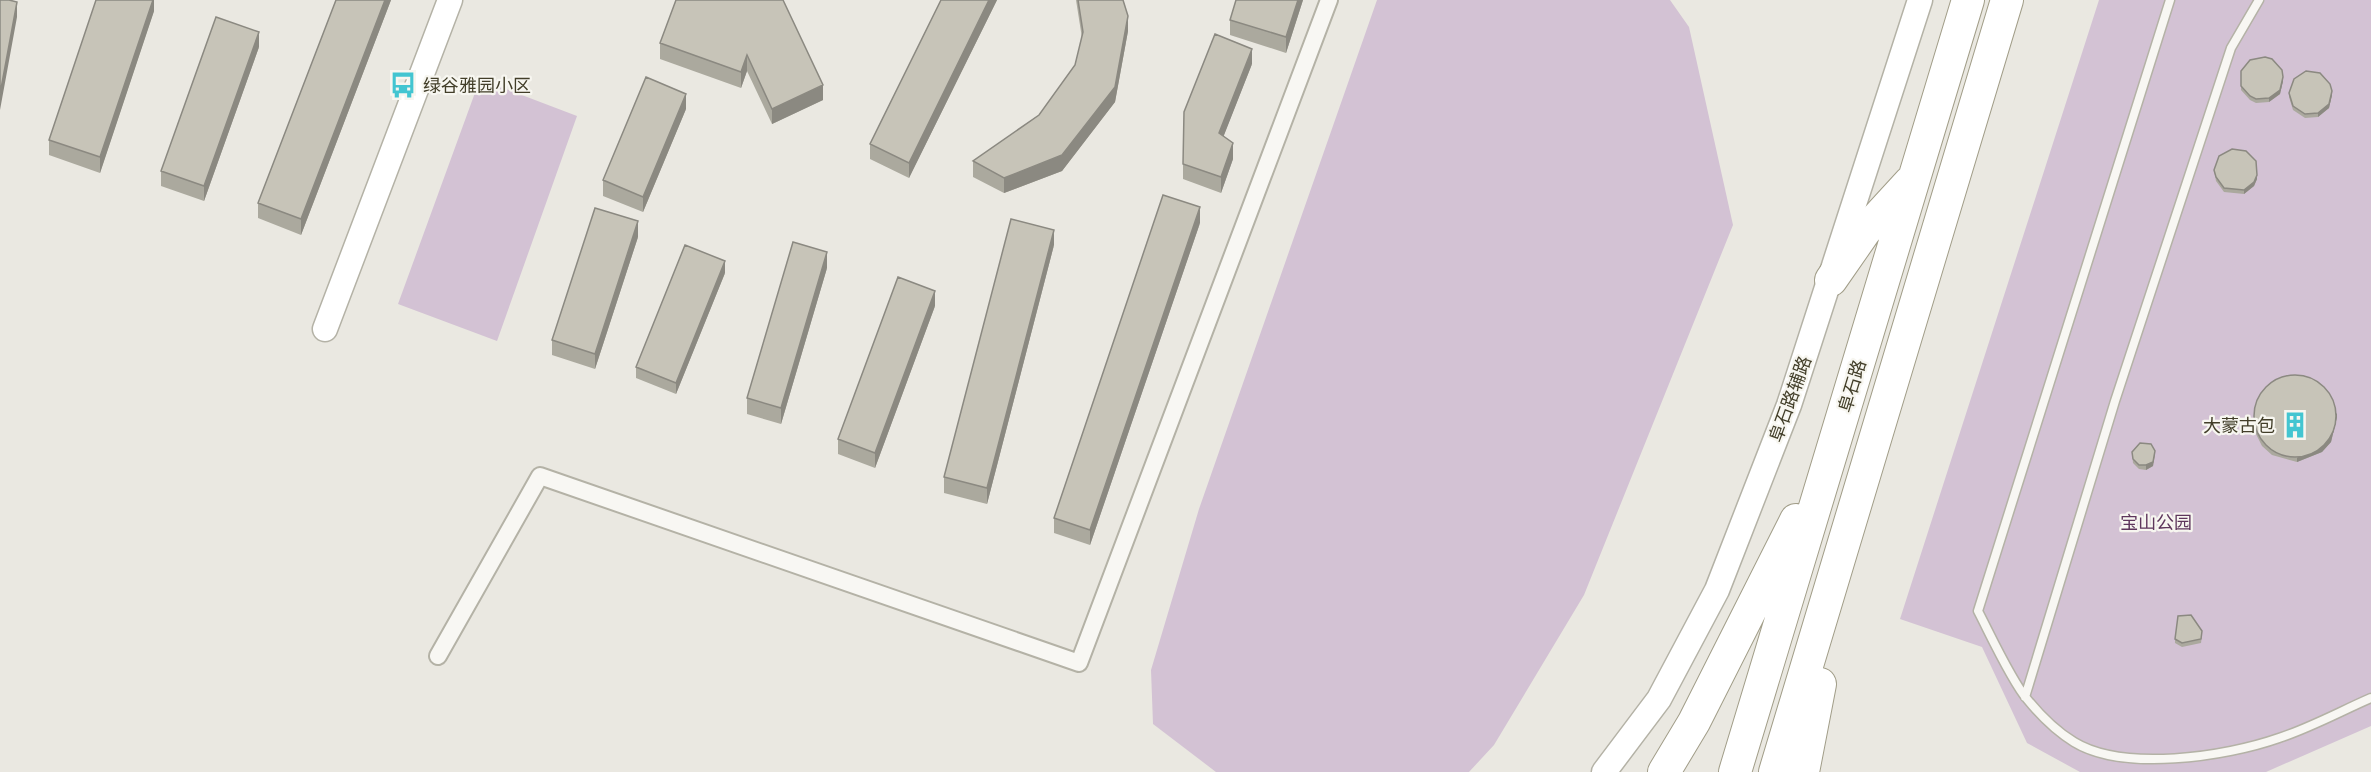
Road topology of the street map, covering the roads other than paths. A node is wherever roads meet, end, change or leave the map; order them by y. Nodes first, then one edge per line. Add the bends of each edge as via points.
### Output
1 (450, 0) edge
2 (1329, 0) edge
3 (1920, 0) edge
4 (1968, 0) edge
5 (2007, 0) edge
6 (2170, 0) edge
7 (2259, 0) edge
8 (1916, 175) junction
9 (1831, 280) junction
10 (325, 329) dead end
11 (1836, 442) junction
12 (1848, 528) junction
13 (438, 656) dead end
14 (2025, 697) junction
15 (2371, 698) edge
16 (1604, 772) edge
17 (1664, 772) edge
18 (1735, 772) edge
19 (1775, 772) edge
20 (1803, 772) edge

1 - 10 main road
2 - 13 street via 1079,663 540,476
3 - 9 main road, 阜石路辅路
4 - 8 highway, 阜石路
5 - 12 highway, 阜石路
6 - 14 lane via 1978,611
7 - 14 lane via 2231,48 2115,401
8 - 9 highway via 1865,231
8 - 11 highway, 阜石路
9 - 16 main road, 阜石路辅路 via 1790,405 1717,590 1659,699
11 - 17 highway via 1716,679
11 - 18 highway, 阜石路
12 - 19 highway, 阜石路
12 - 20 highway
14 - 15 lane via 2075,744 2125,759 2162,762 2279,739

